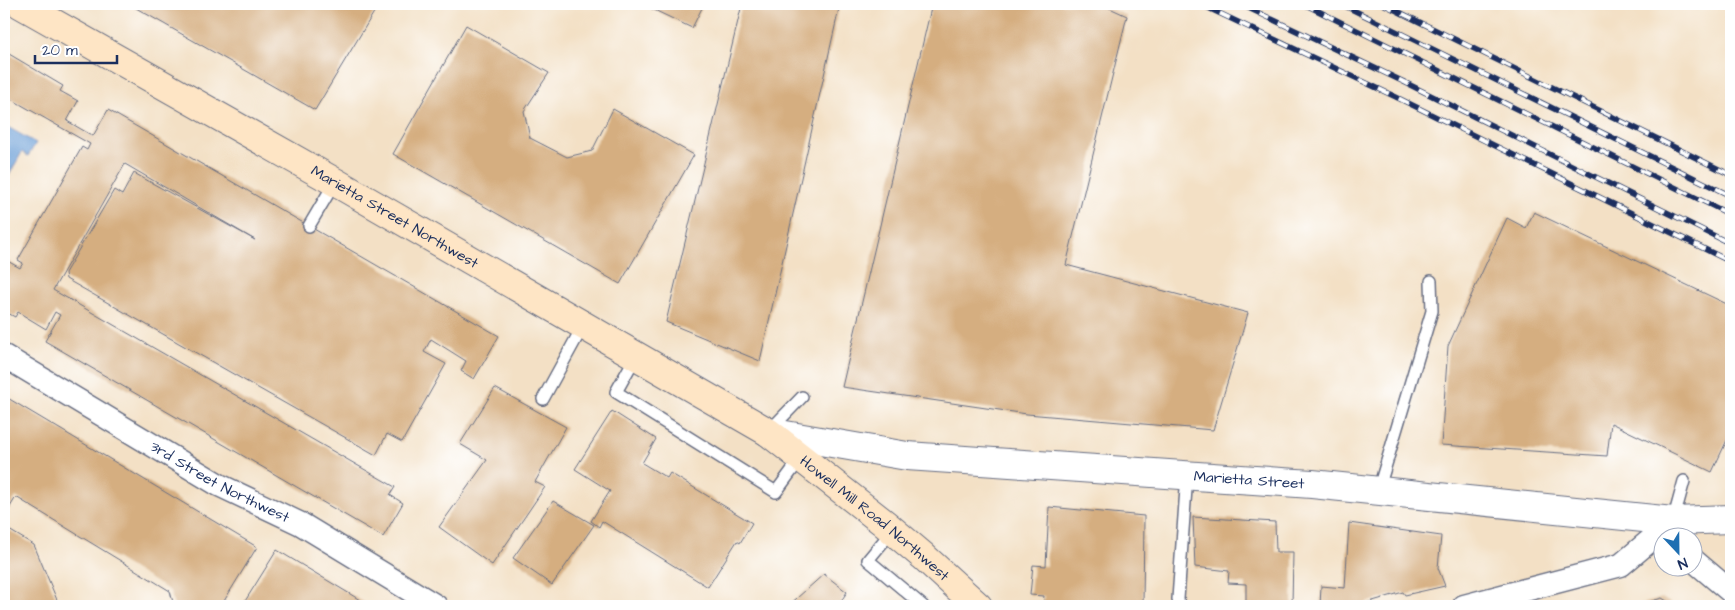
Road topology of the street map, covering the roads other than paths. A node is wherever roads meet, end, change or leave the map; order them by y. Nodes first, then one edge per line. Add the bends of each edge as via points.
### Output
1 (20, 4) edge
2 (334, 182) junction
3 (309, 226) dead end
4 (1431, 282) dead end
5 (583, 326) junction
6 (4, 356) edge
7 (636, 356) junction
8 (802, 397) dead end
9 (543, 399) dead end
10 (768, 432) junction
11 (802, 458) junction
12 (1187, 475) junction
13 (1684, 481) dead end
14 (1378, 491) junction
15 (1731, 519) edge
16 (1662, 528) edge
17 (1677, 528) edge
18 (1687, 528) edge
19 (892, 531) junction
20 (1652, 545) edge
21 (1702, 567) edge
22 (1731, 592) edge
23 (436, 606) edge
24 (923, 606) edge
25 (978, 606) edge
26 (1179, 606) edge
27 (1464, 606) edge

1 - 2 main road, Marietta Street Northwest
2 - 3 lane
2 - 5 main road, Marietta Street Northwest
4 - 14 lane via 1432,311
5 - 7 main road, Marietta Street Northwest
5 - 9 lane
6 - 23 street, 3rd Street Northwest via 219,485 301,524
7 - 10 main road, Marietta Street Northwest
7 - 11 lane via 616,392 776,492
8 - 10 lane
10 - 11 main road, Howell Mill Road Northwest
10 - 12 street, Marietta Street via 907,456
11 - 19 main road, Howell Mill Road Northwest
12 - 14 street, Marietta Street
12 - 26 lane
13 - 17 lane
14 - 16 street, Marietta Street
15 - 18 street, Marietta Street
19 - 24 lane via 868,560
19 - 25 main road, Howell Mill Road Northwest
20 - 27 street via 1621,564
21 - 22 street

